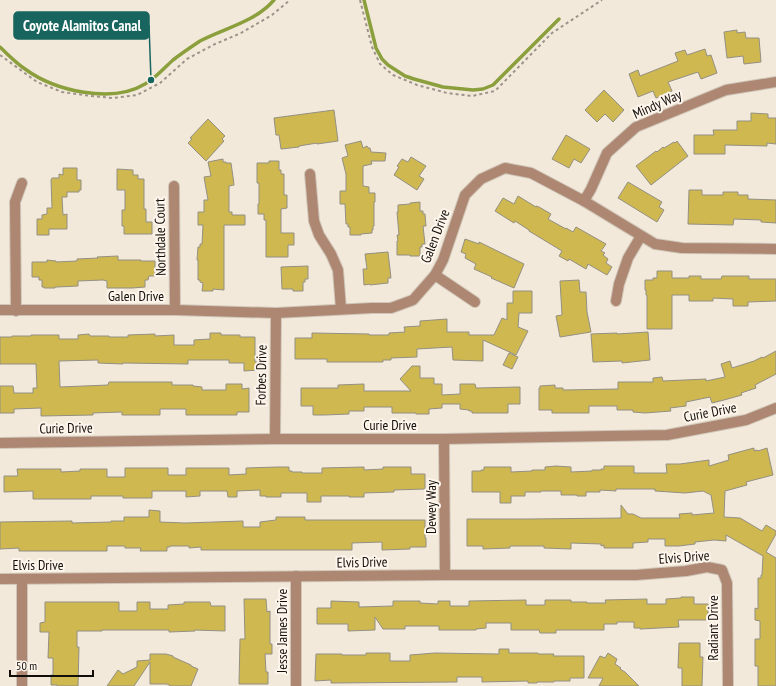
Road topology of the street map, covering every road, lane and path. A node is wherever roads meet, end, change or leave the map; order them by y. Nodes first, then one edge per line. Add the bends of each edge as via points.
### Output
1 (290, 0) edge
2 (360, 0) edge
3 (602, 0) edge
4 (0, 55) edge
5 (776, 82) edge
6 (310, 174) dead end
7 (22, 183) dead end
8 (174, 186) dead end
9 (584, 201) junction
10 (641, 236) junction
11 (776, 249) edge
12 (435, 275) junction
13 (616, 301) dead end
14 (475, 302) dead end
15 (341, 309) junction
16 (0, 310) edge
17 (175, 310) junction
18 (16, 311) junction
19 (276, 313) junction
20 (776, 408) edge
21 (275, 439) junction
22 (444, 439) junction
23 (0, 443) edge
24 (722, 570) joint
25 (445, 575) junction
26 (296, 576) junction
27 (0, 579) edge
28 (22, 580) junction
29 (22, 686) edge
30 (296, 686) edge
31 (728, 686) edge

1 - 4 path via 272,15 247,30 187,59 160,83 137,95 113,98 62,92 37,82
2 - 3 path via 372,47 380,64 393,75 417,85 472,96 495,91 552,33
5 - 9 street, Mindy Way via 726,90 636,127 607,153
6 - 15 street via 314,221 338,270
7 - 18 street via 15,202
8 - 17 street, Northdale Court
9 - 10 street, Galen Drive
9 - 12 street, Galen Drive via 531,173 505,168 481,179 465,195 443,260
10 - 11 street, Galen Drive via 655,244 682,248
10 - 13 street via 628,258
12 - 14 street
12 - 15 street, Galen Drive via 412,300 391,308
15 - 19 street, Galen Drive
16 - 18 street, Galen Drive
17 - 18 street, Galen Drive
17 - 19 street, Galen Drive
19 - 21 street, Forbes Drive
20 - 22 street, Curie Drive via 746,420 667,435
21 - 22 street, Curie Drive
21 - 23 street, Curie Drive
22 - 25 street, Dewey Way
24 - 25 street, Elvis Drive via 707,567 636,575
24 - 31 street, Radiant Drive via 727,583
25 - 26 street, Elvis Drive
26 - 28 street, Elvis Drive
26 - 30 street, Jesse James Drive
27 - 28 street, Elvis Drive
28 - 29 street

